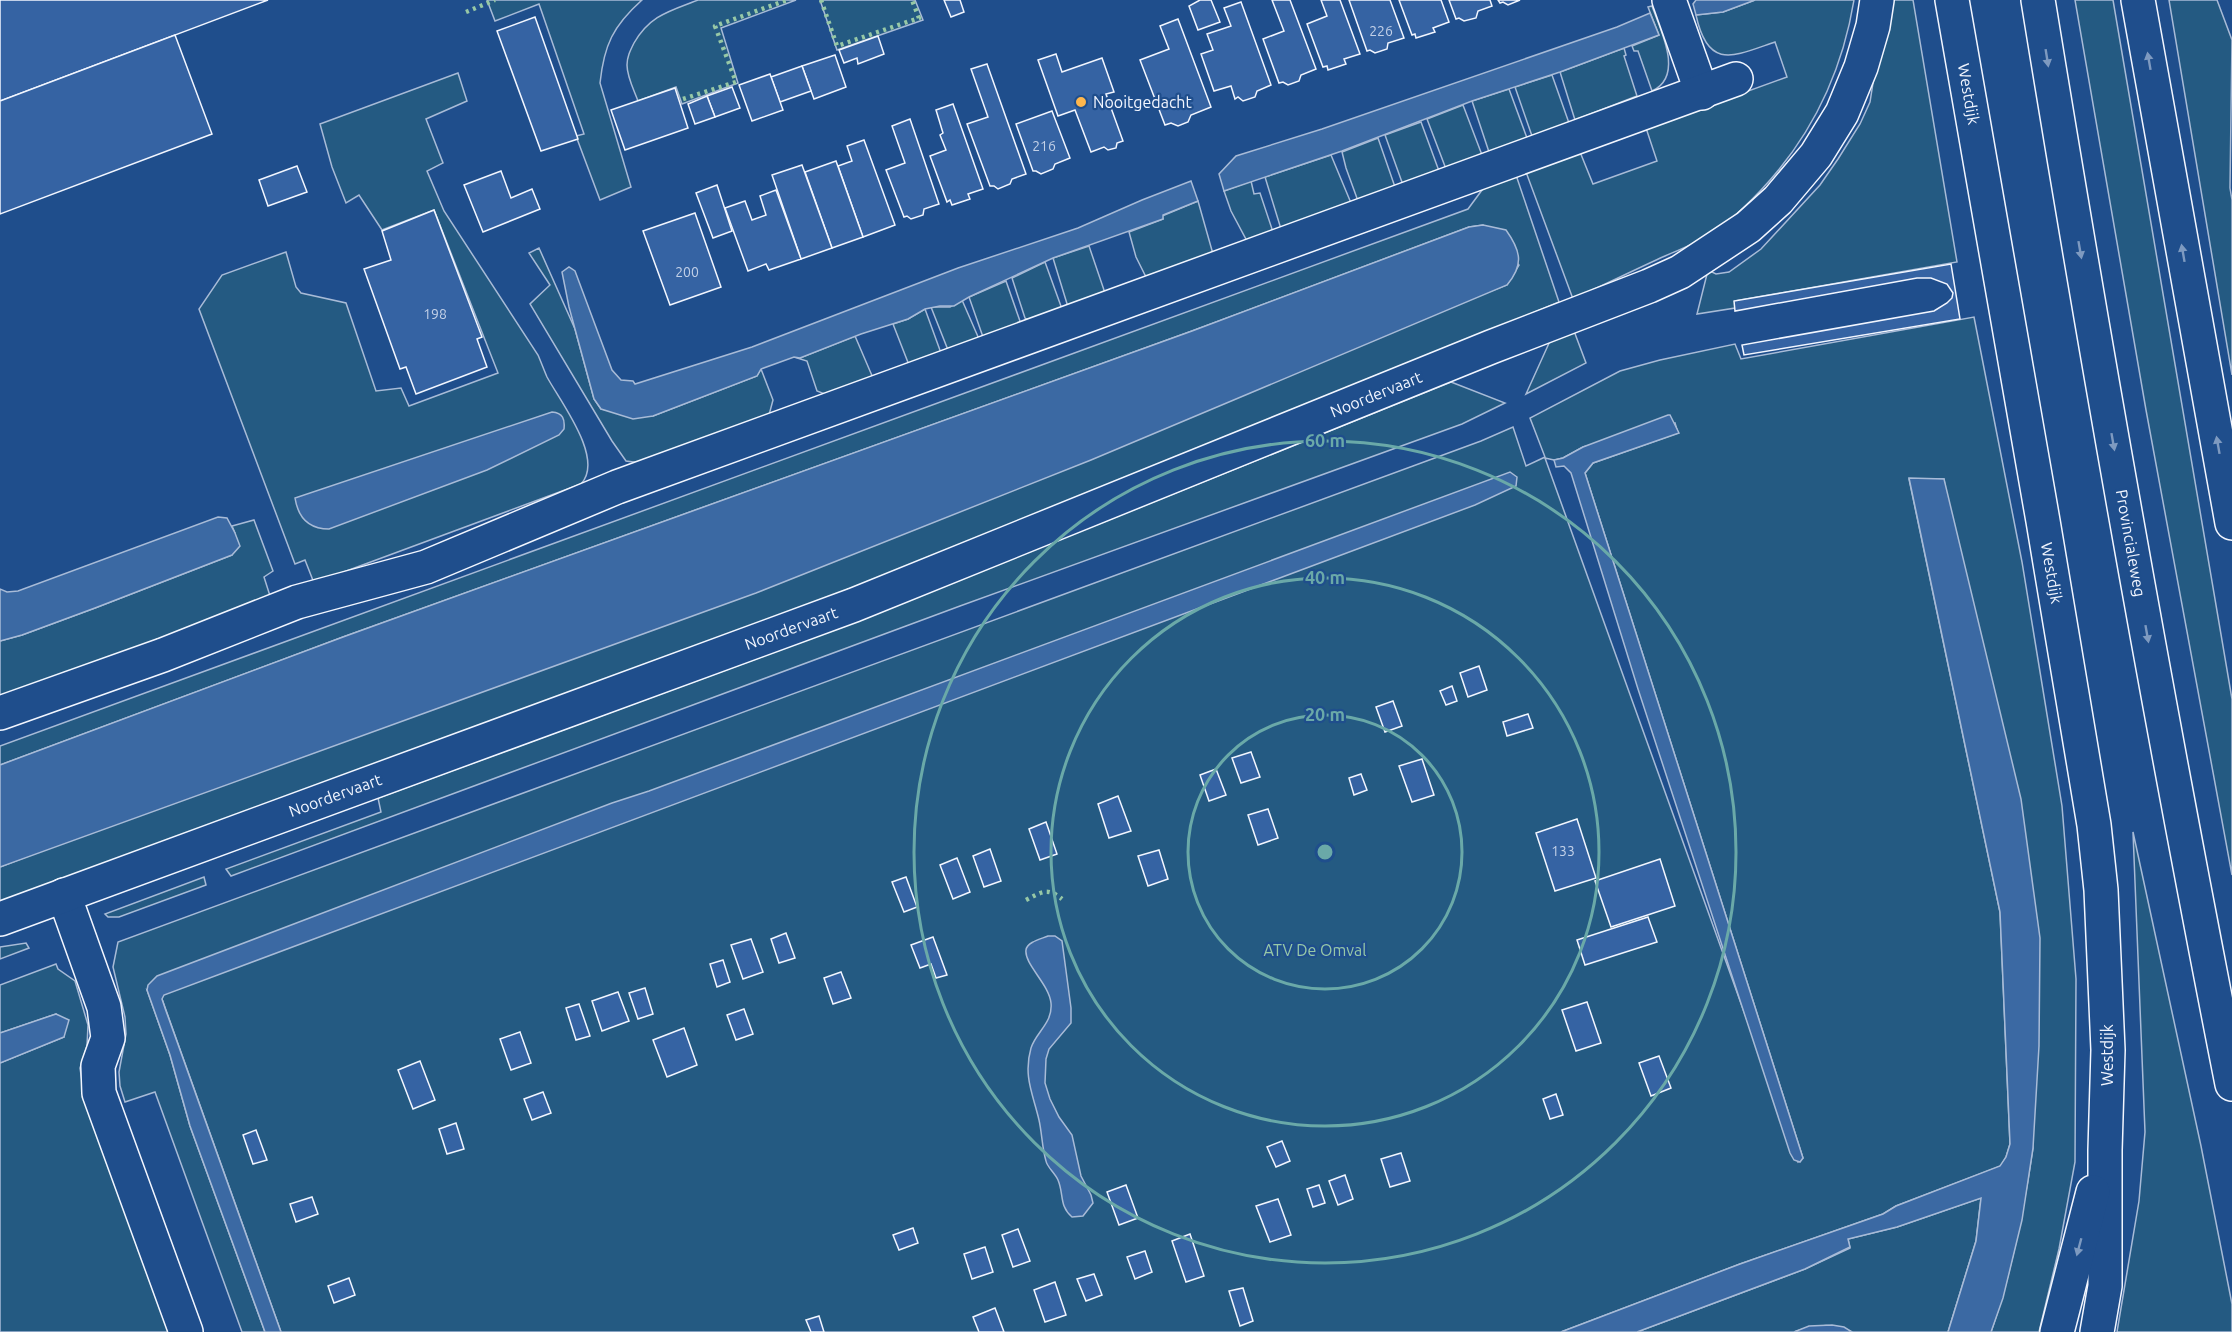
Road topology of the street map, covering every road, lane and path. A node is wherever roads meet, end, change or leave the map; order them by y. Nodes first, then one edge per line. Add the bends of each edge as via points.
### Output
1 (1669, 0) edge
2 (1877, 0) edge
3 (1952, 0) edge
4 (2038, 0) edge
5 (2138, 0) edge
6 (1736, 80) dead end
7 (1702, 93) junction
8 (2232, 523) edge
9 (0, 713) edge
10 (64, 895) junction
11 (0, 918) edge
12 (2232, 1084) edge
13 (2105, 1150) junction
14 (186, 1332) edge
15 (2057, 1332) edge
16 (2097, 1332) edge

1 - 7 street
2 - 10 street, Noordervaart via 1861,67 1842,113 1816,155 1778,200 1748,227 1680,272 854,605
3 - 13 street, Westdijk via 2094,825 2106,975
4 -> 12 street, Provincialeweg via 2137,578
8 -> 5 street
6 - 7 street
7 - 9 street via 617,487 426,567 297,602
10 - 11 street, Noordervaart
10 - 14 street via 104,1007 108,1038 98,1066 99,1093
13 -> 15 street, Westdijk
13 - 16 street, Westdijk via 2105,1286

